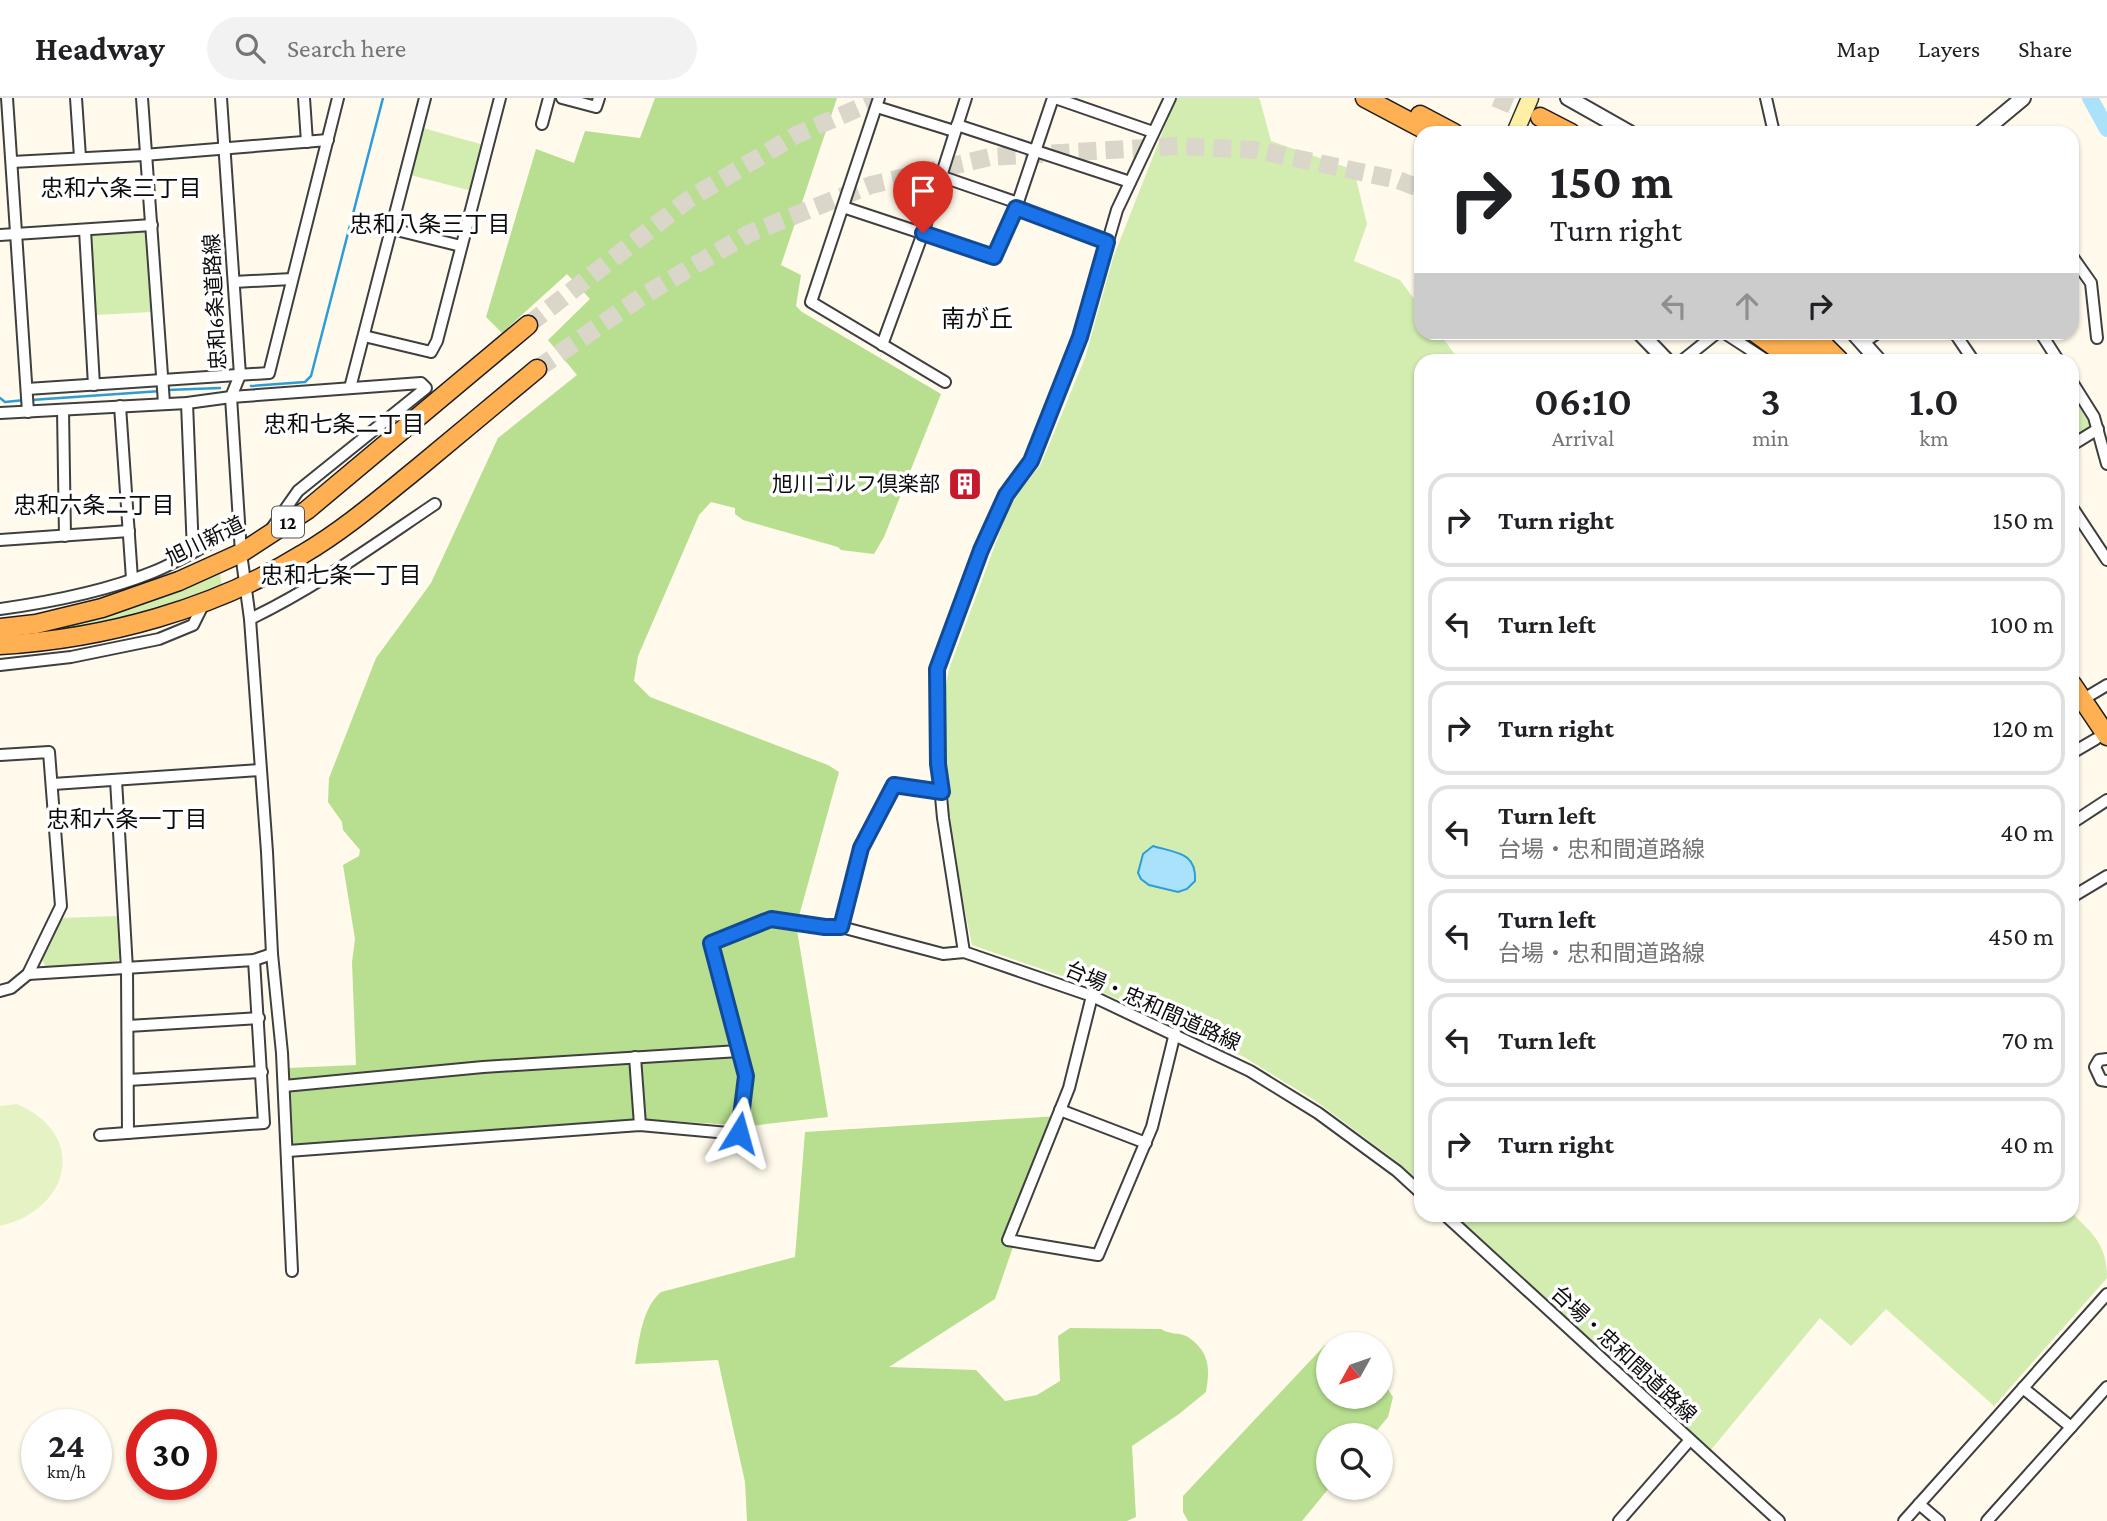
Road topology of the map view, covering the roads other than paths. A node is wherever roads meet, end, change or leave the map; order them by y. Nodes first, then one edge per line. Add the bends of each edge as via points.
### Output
1 (7, 98) edge
2 (76, 98) edge
3 (142, 98) edge
4 (221, 98) edge
5 (304, 98) edge
6 (338, 98) edge
7 (425, 98) edge
8 (500, 98) edge
9 (549, 98) edge
10 (562, 98) edge
11 (599, 98) edge
12 (966, 98) edge
13 (1054, 98) edge
14 (1170, 98) edge
15 (1365, 98) edge
16 (1390, 98) edge
17 (1530, 98) edge
18 (1568, 98) edge
19 (1766, 98) edge
20 (2023, 98) edge
21 (878, 102) edge
22 (1540, 117) tunnel mouth
23 (542, 124) dead end
24 (1419, 126) edge
25 (1441, 126) edge
26 (1518, 126) edge
27 (1557, 126) edge
28 (1618, 126) edge
29 (1772, 126) edge
30 (1990, 126) edge
31 (956, 128) junction
32 (1153, 132) junction
33 (328, 140) junction
34 (307, 142) junction
35 (225, 148) junction
36 (1035, 150) junction
37 (144, 155) junction
38 (79, 157) junction
39 (12, 162) junction
40 (940, 176) junction
41 (1129, 182) junction
42 (1017, 205) junction
43 (844, 206) junction
44 (360, 221) dead end
45 (152, 225) junction
46 (392, 228) junction
47 (85, 230) junction
48 (923, 233) junction
49 (18, 234) junction
50 (0, 235) edge
51 (1107, 242) junction
52 (461, 246) junction
53 (2079, 266) edge
54 (292, 279) junction
55 (234, 282) junction
56 (528, 325) tunnel mouth
57 (364, 335) junction
58 (2097, 338) dead end
59 (1647, 340) edge
60 (1707, 340) edge
61 (1735, 340) edge
62 (1765, 340) edge
63 (1793, 340) edge
64 (1809, 340) edge
65 (1819, 340) edge
66 (1860, 340) edge
67 (882, 345) junction
68 (1660, 354) edge
69 (1690, 354) edge
70 (1757, 354) edge
71 (1785, 354) edge
72 (1810, 354) edge
73 (1824, 354) edge
74 (1833, 354) edge
75 (1873, 354) edge
76 (537, 369) tunnel mouth
77 (240, 374) junction
78 (945, 382) dead end
79 (94, 385) junction
80 (350, 388) junction
81 (163, 392) junction
82 (2079, 393) edge
83 (231, 397) junction
84 (27, 401) junction
85 (187, 403) junction
86 (121, 406) junction
87 (62, 410) junction
88 (0, 414) edge
89 (2098, 429) junction
90 (2079, 441) edge
91 (2107, 464) edge
92 (435, 505) dead end
93 (2079, 518) edge
94 (239, 527) junction
95 (129, 531) junction
96 (65, 536) junction
97 (267, 536) junction
98 (0, 540) edge
99 (193, 552) junction
100 (241, 553) junction
101 (2107, 560) edge
102 (132, 579) junction
103 (246, 586) junction
104 (205, 601) junction
105 (0, 609) edge
106 (250, 619) junction
107 (0, 628) edge
108 (0, 645) edge
109 (0, 665) edge
110 (2107, 685) edge
111 (2079, 695) edge
112 (2079, 703) edge
113 (2103, 742) edge
114 (2079, 751) edge
115 (0, 755) edge
116 (260, 770) junction
117 (116, 780) junction
118 (53, 783) junction
119 (942, 792) junction
120 (2107, 800) edge
121 (2079, 818) edge
122 (2107, 876) edge
123 (2079, 893) edge
124 (841, 927) junction
125 (964, 952) junction
126 (272, 954) junction
127 (254, 960) junction
128 (127, 969) junction
129 (28, 974) junction
130 (0, 992) edge
131 (1092, 996) junction
132 (259, 1018) junction
133 (128, 1026) junction
134 (1175, 1033) junction
135 (739, 1051) junction
136 (635, 1057) junction
137 (2107, 1059) edge
138 (262, 1072) junction
139 (128, 1080) junction
140 (2107, 1081) edge
141 (284, 1086) junction
142 (1060, 1110) junction
143 (640, 1125) junction
144 (128, 1133) junction
145 (100, 1135) dead end
146 (1146, 1143) junction
147 (288, 1151) junction
148 (1414, 1187) edge
149 (1453, 1222) edge
150 (292, 1271) dead end
151 (2107, 1294) edge
152 (2107, 1387) edge
153 (2023, 1388) junction
154 (2071, 1427) junction
155 (1689, 1440) junction
156 (1919, 1504) junction
157 (1619, 1521) edge
158 (1779, 1521) edge
159 (1904, 1521) edge
160 (1939, 1521) edge
161 (1987, 1521) edge

1 - 39 street
2 - 38 street
3 - 37 street
4 - 35 street, 忠和6条道路線
5 - 34 street
6 - 33 street
7 - 46 street
8 - 52 street
9 - 23 street
10 - 11 street via 596,107
12 - 31 street
13 - 32 street
13 - 36 street
14 - 32 street
15 - 24 highway
16 - 25 highway
17 - 26 main road
18 - 28 street
19 - 29 street
20 - 30 street
21 - 31 street
21 - 43 street
22 - 27 highway
31 - 36 street
31 - 40 street
32 - 41 street
33 - 34 street
33 - 54 street
34 - 35 street
35 - 37 street
35 - 55 street, 忠和6条道路線
36 - 41 street
36 - 42 street
37 - 38 street
37 - 45 street
38 - 39 street
39 - 49 street
40 - 42 street
40 - 48 street
41 - 51 street
42 - 48 street via 994,257
42 - 51 street
43 - 48 street
43 - 67 street via 811,302
44 - 46 street
45 - 47 street
45 - 81 street
46 - 52 street
46 - 57 street
47 - 49 street
47 - 79 street
48 - 67 street
49 - 50 street
49 - 84 street
51 - 119 street via 1080,337 1031,461 1006,495 981,550 937,669
52 - 57 street via 437,341 430,352
53 - 58 street via 2091,283
54 - 55 street
54 - 77 street via 269,373
55 - 77 street, 忠和6条道路線
56 - 97 highway, 旭川新道 / 12 via 307,509
57 - 80 street
59 - 68 street
60 - 69 street
61 - 70 street
62 - 71 highway
63 - 72 highway
64 - 73 highway
65 - 74 highway
66 - 75 street
67 - 78 street
76 - 103 highway, 12 via 352,521
77 - 81 street
77 - 83 street, 忠和6条道路線
79 - 81 street
79 - 84 street
80 - 83 street
80 - 97 street via 421,383 426,388 298,491
81 - 85 street
81 - 86 street
82 - 89 street
83 - 85 street
83 - 94 street, 忠和6条道路線
84 - 87 street
84 - 88 street
85 - 99 street
86 - 87 street
86 - 95 street
87 - 96 street
89 - 90 street
89 - 91 street
92 - 106 street via 336,571
93 - 101 street
94 - 99 street
94 - 100 street, 忠和6条道路線
95 - 96 street
95 - 102 street
96 - 98 street
97 - 100 highway, 旭川新道 / 12
99 - 102 street
100 - 103 street, 忠和6条道路線
100 - 107 highway, 旭川新道 / 12 via 102,608
102 - 105 street via 52,602
103 - 104 highway, 12
103 - 106 street, 忠和6条道路線
104 - 108 highway, 12 via 121,628
104 - 109 street via 193,625 159,639 71,657
106 - 116 street, 忠和6条道路線
110 - 111 street
112 - 113 highway
113 - 114 street
115 - 118 street via 49,752
116 - 117 street
116 - 126 street, 忠和6条道路線
117 - 118 street
117 - 128 street
118 - 129 street via 61,906
119 - 124 street via 894,785 861,848
119 - 125 street
120 - 121 street
122 - 123 street
124 - 125 street, 台場・忠和間道路線 via 943,954
124 - 135 street, 台場・忠和間道路線 via 771,919 711,943
125 - 131 street, 台場・忠和間道路線
126 - 127 street
126 - 141 street, 忠和6条道路線
127 - 128 street
127 - 132 street
128 - 129 street
128 - 133 street
129 - 130 street
131 - 134 street, 台場・忠和間道路線
131 - 142 street
132 - 133 street
132 - 138 street
133 - 139 street
134 - 146 street
134 - 148 street, 台場・忠和間道路線 via 1318,1113
135 - 136 street
135 - 143 street via 746,1076 739,1133
136 - 141 street
136 - 143 street
137 - 140 street via 2099,1060 2095,1067 2101,1080
138 - 139 street
138 - 144 street via 264,1123
139 - 144 street
141 - 147 street, 忠和6条道路線
142 - 146 street
142 - 146 street via 1008,1240 1098,1255
143 - 147 street
144 - 145 street
147 - 150 street, 忠和6条道路線
149 - 155 street, 台場・忠和間道路線
151 - 153 street
152 - 154 street
153 - 154 street
153 - 156 street
154 - 161 street
155 - 157 street
155 - 158 street, 台場・忠和間道路線
156 - 159 street
156 - 160 street

